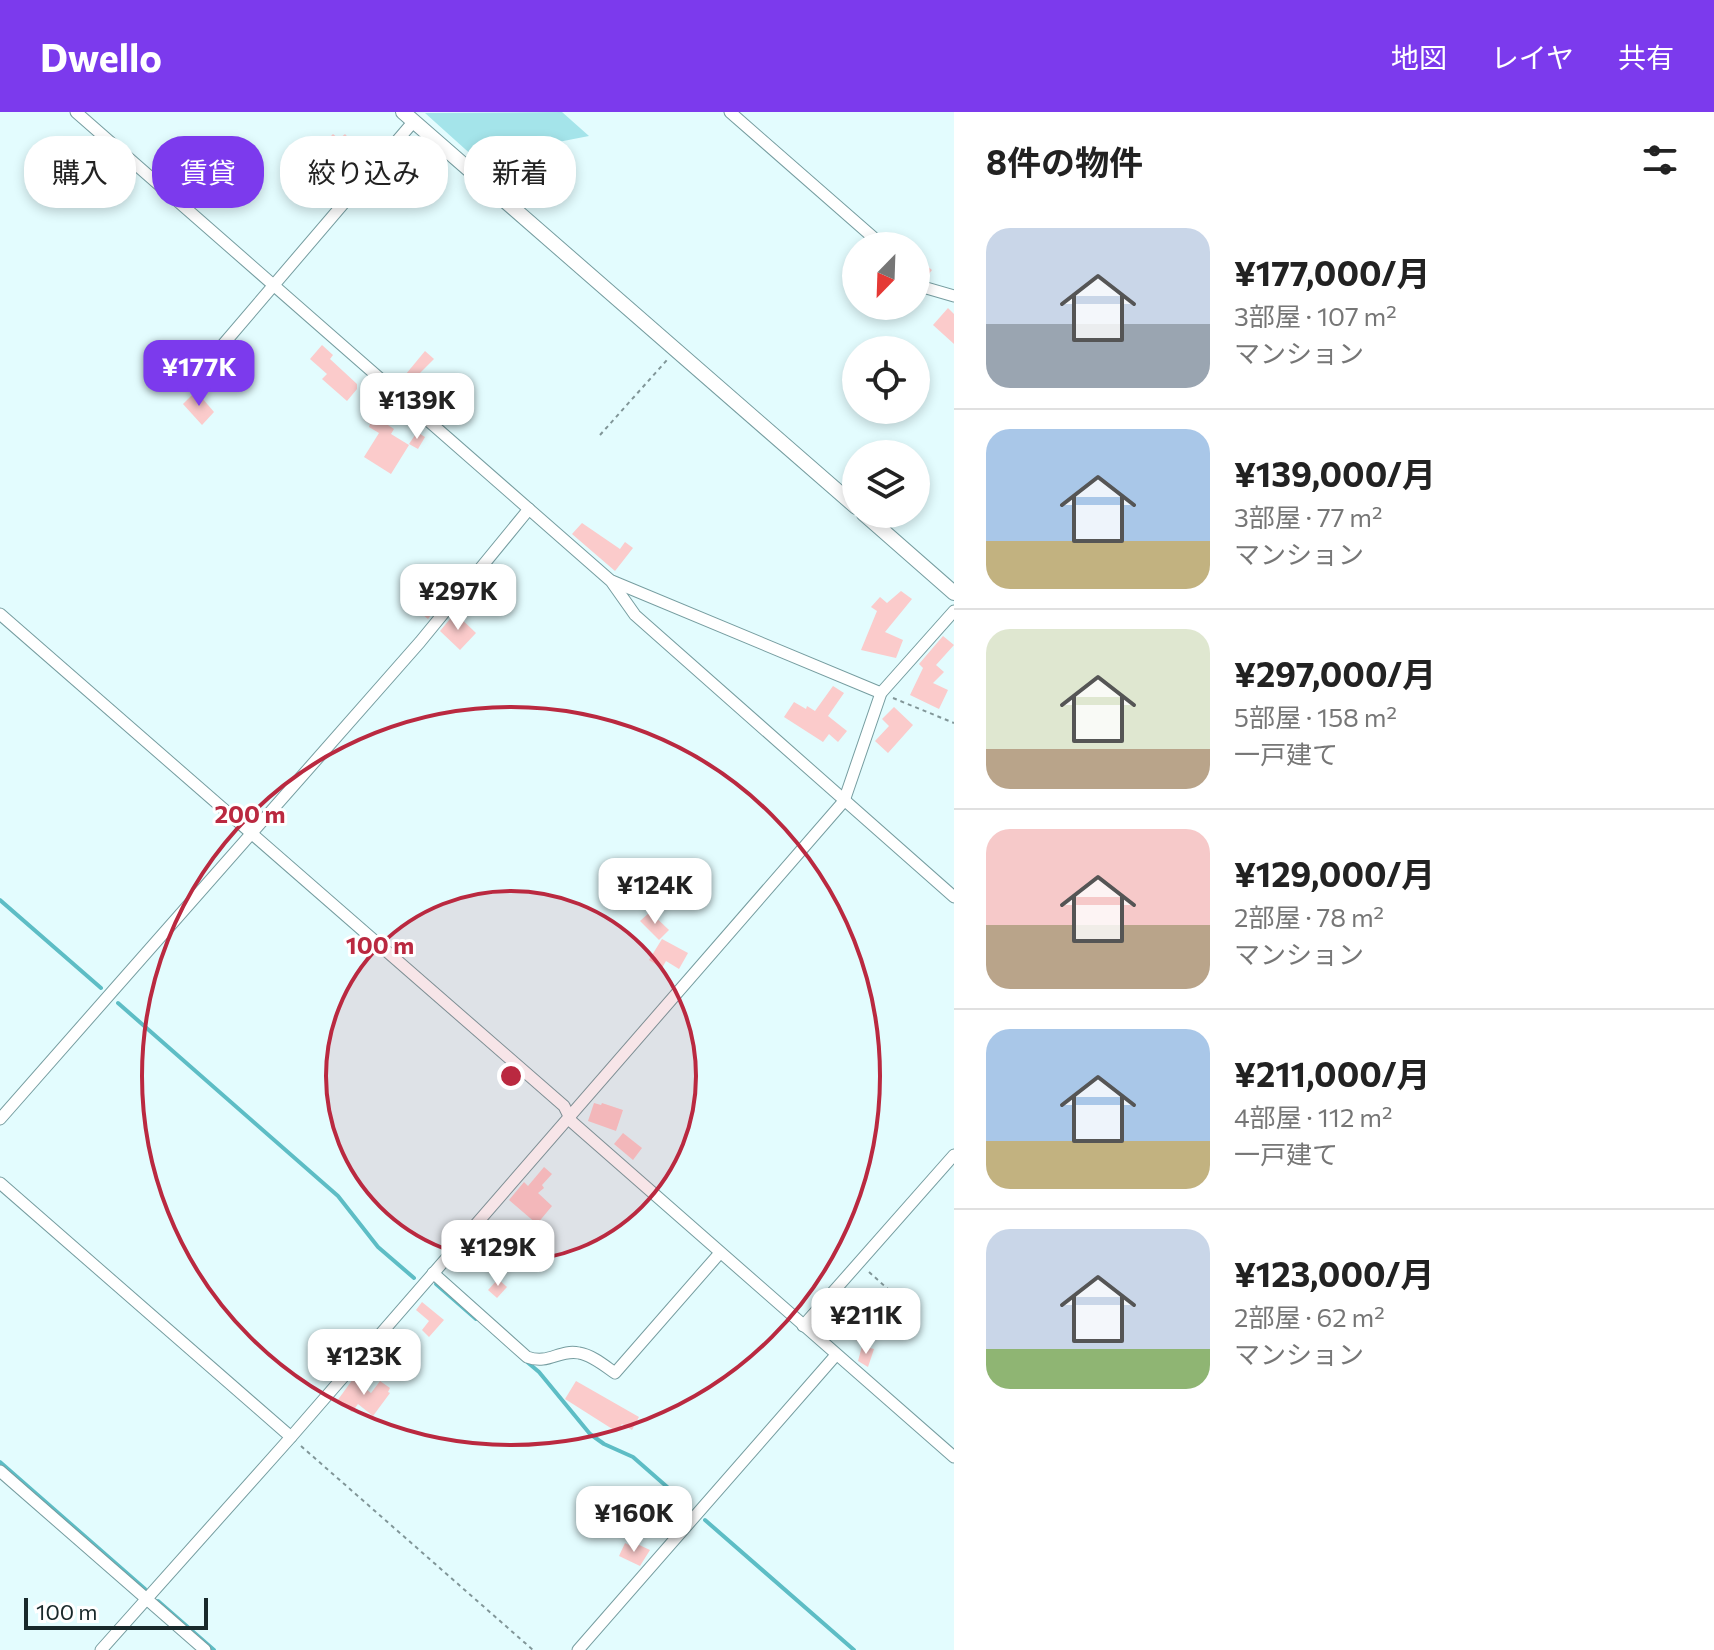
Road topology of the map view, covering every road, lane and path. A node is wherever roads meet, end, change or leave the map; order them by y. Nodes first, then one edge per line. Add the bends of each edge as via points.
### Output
1 (76, 112) edge
2 (730, 112) edge
3 (409, 117) edge
4 (867, 232) edge
5 (273, 285) junction
6 (930, 289) edge
7 (954, 296) edge
8 (676, 350) junction
9 (197, 375) dead end
10 (600, 435) dead end
11 (842, 495) edge
12 (529, 509) junction
13 (880, 528) edge
14 (611, 581) junction
15 (954, 593) edge
16 (954, 611) edge
17 (0, 614) edge
18 (881, 693) junction
19 (954, 723) edge
20 (844, 801) junction
21 (252, 834) junction
22 (954, 897) edge
23 (568, 1116) junction
24 (0, 1119) edge
25 (954, 1155) edge
26 (0, 1183) edge
27 (719, 1254) junction
28 (858, 1262) junction
29 (433, 1273) junction
30 (919, 1317) dead end
31 (803, 1326) junction
32 (836, 1355) junction
33 (291, 1437) junction
34 (954, 1457) edge
35 (0, 1471) edge
36 (147, 1599) junction
37 (101, 1650) edge
38 (205, 1650) edge
39 (533, 1650) edge
40 (578, 1650) edge

1 - 5 street
2 - 4 street
3 - 5 street
3 - 8 street
5 - 9 street
5 - 12 street
6 - 7 street
8 - 10 path
8 - 11 street
12 - 14 street
12 - 21 street
13 - 15 street
14 - 18 street
14 - 20 street via 635,615
16 - 18 street
17 - 21 street
18 - 19 path
18 - 20 street
20 - 22 street
20 - 23 street
21 - 23 street via 564,1106
21 - 24 street
23 - 27 street
23 - 29 street
25 - 28 street
26 - 33 street
27 - 29 street via 615,1373 579,1353 546,1360 527,1357
27 - 31 street
28 - 30 path
28 - 31 street
29 - 33 street
31 - 32 street
32 - 34 street
32 - 40 street
33 - 36 street
33 - 39 path
35 - 36 street
36 - 37 street
36 - 38 street

